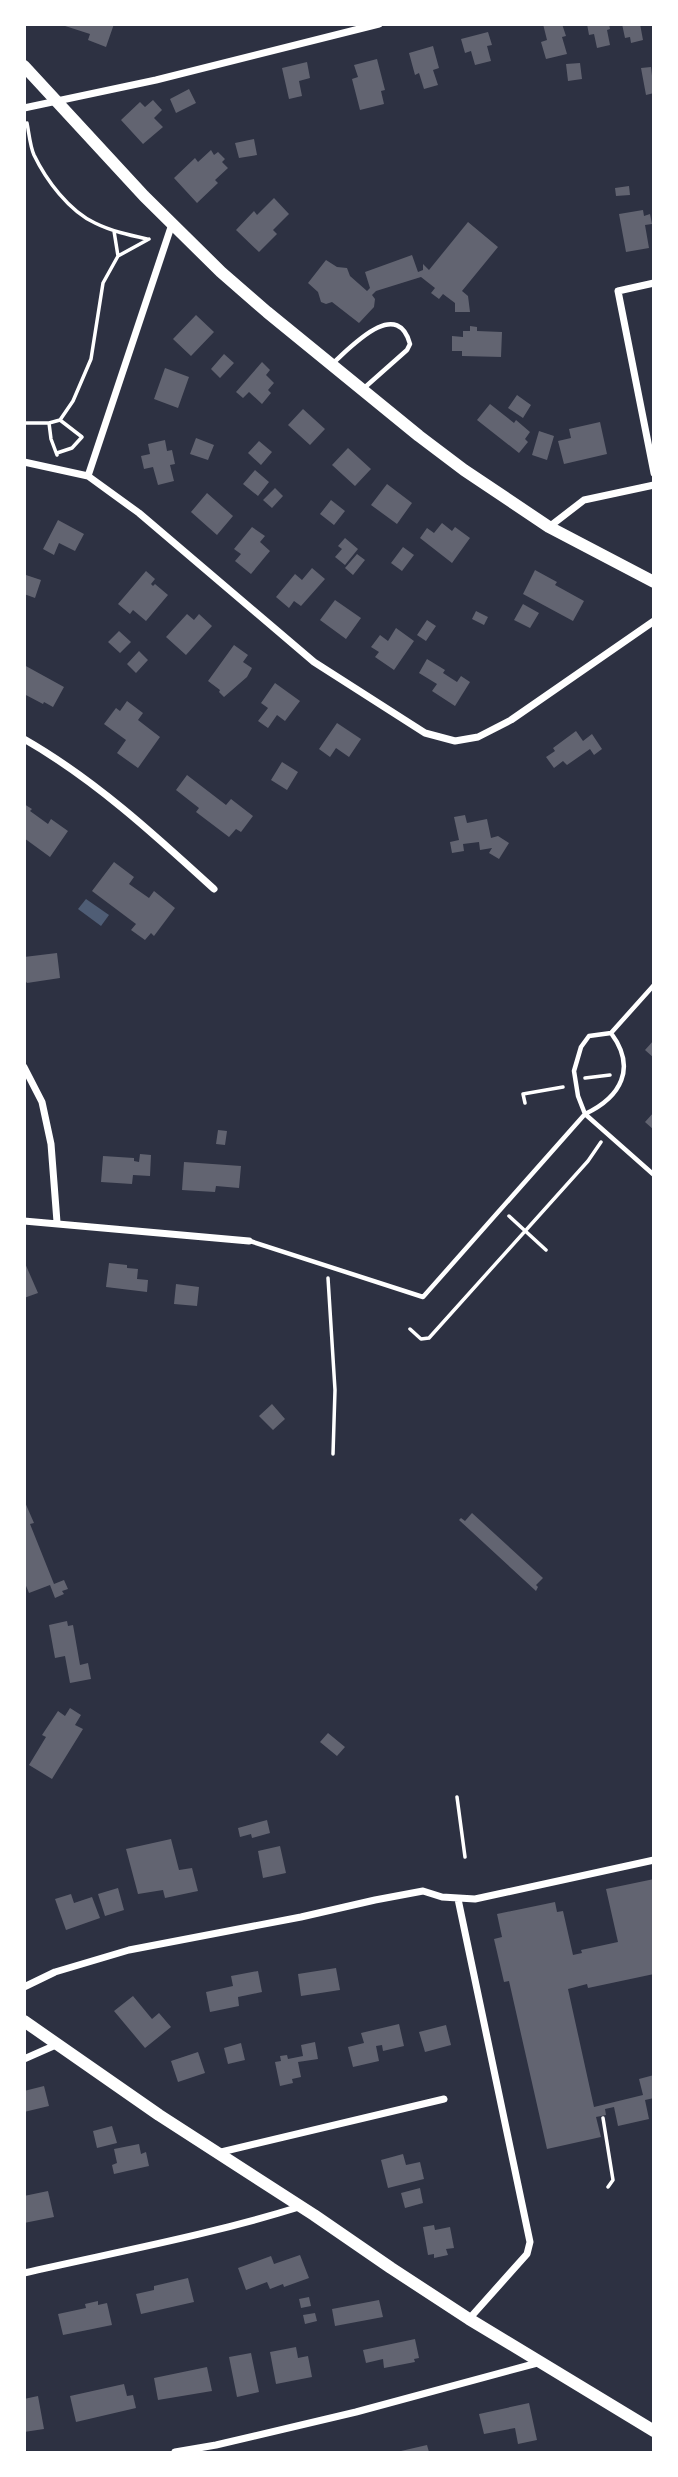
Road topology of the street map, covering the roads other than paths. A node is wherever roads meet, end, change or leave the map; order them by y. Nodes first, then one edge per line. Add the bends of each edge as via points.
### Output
1 (379, 24) edge
2 (24, 66) edge
3 (57, 102) junction
4 (24, 108) edge
5 (172, 224) junction
6 (653, 283) edge
7 (332, 364) junction
8 (363, 390) junction
9 (24, 461) edge
10 (653, 473) edge
11 (88, 476) junction
12 (653, 485) edge
13 (549, 527) junction
14 (653, 582) edge
15 (653, 621) edge
16 (24, 738) edge
17 (214, 889) dead end
18 (653, 985) edge
19 (611, 1033) junction
20 (24, 1067) edge
21 (585, 1114) junction
22 (653, 1175) edge
23 (24, 1221) edge
24 (57, 1222) junction
25 (249, 1241) joint
26 (653, 1860) edge
27 (458, 1899) junction
28 (24, 1987) edge
29 (24, 2021) edge
30 (58, 2044) junction
31 (24, 2059) edge
32 (444, 2099) dead end
33 (216, 2153) junction
34 (301, 2206) junction
35 (24, 2273) edge
36 (469, 2319) junction
37 (541, 2362) junction
38 (653, 2431) edge
39 (175, 2452) edge

1 - 3 street
2 - 3 main road
3 - 4 street
3 - 5 main road
5 - 7 main road via 267,312
5 - 11 street
6 - 10 street via 618,291
7 - 8 main road
7 - 8 lane via 369,331 389,326 404,332 410,344 407,351
8 - 13 main road via 419,436
9 - 11 street
11 - 15 street via 139,513 314,662 425,733 455,741 478,737 511,720
12 - 13 street via 584,500
13 - 14 main road
16 - 17 street via 58,758 144,826
18 - 19 lane
19 - 21 lane via 621,1051 623,1078 609,1100
19 - 21 lane via 589,1036 577,1059 574,1071
20 - 24 street via 41,1102 51,1144
21 - 22 lane
21 - 25 lane via 423,1297
23 - 24 street
24 - 25 street
26 - 27 street
27 - 28 street via 423,1891 375,1900 129,1950 55,1972
27 - 36 street via 530,2242 527,2254
29 - 30 main road
30 - 31 street
30 - 33 main road
32 - 33 street
33 - 34 main road
34 - 35 street
34 - 36 main road
36 - 37 main road
37 - 38 main road
37 - 39 street via 356,2412

